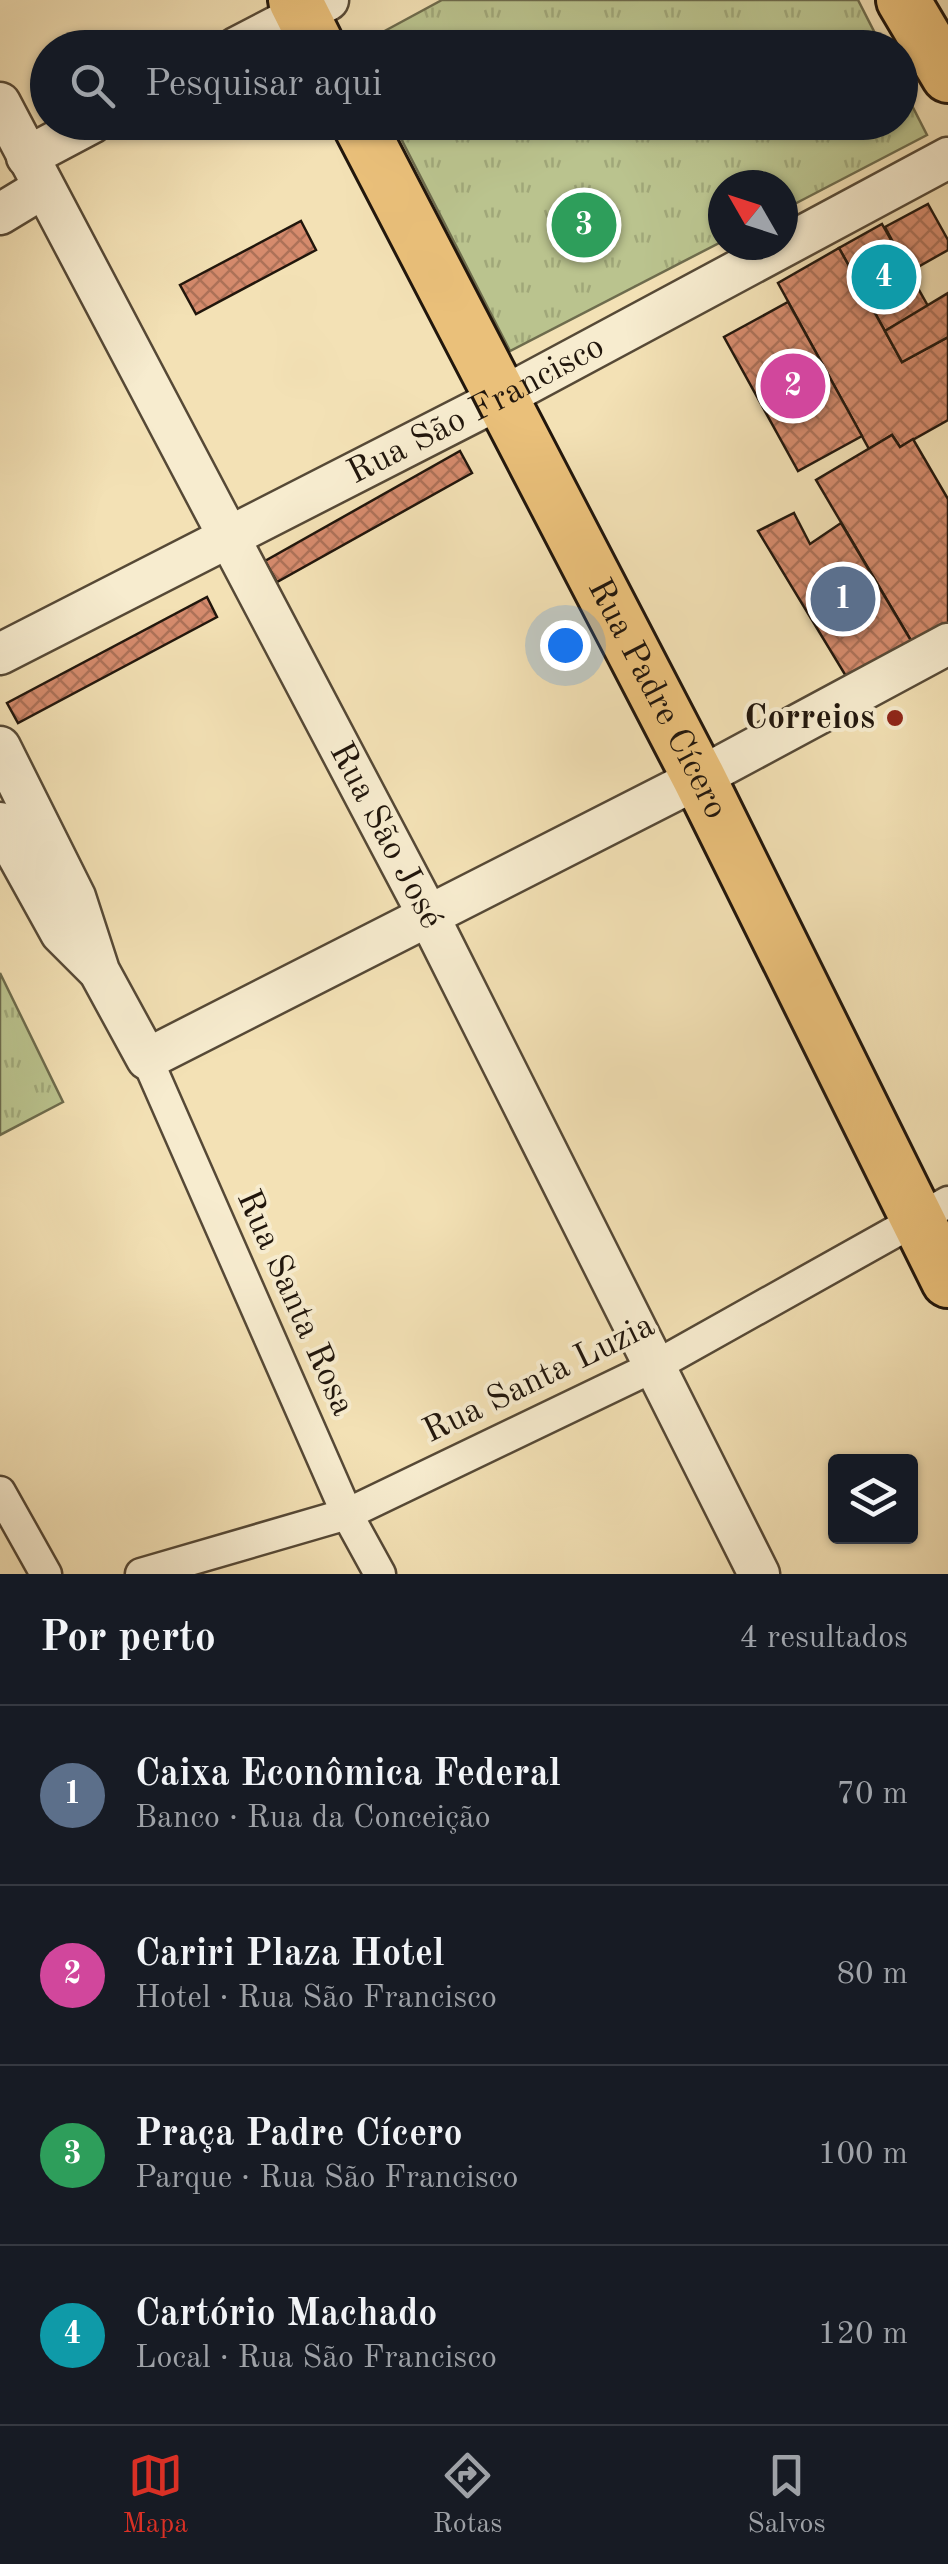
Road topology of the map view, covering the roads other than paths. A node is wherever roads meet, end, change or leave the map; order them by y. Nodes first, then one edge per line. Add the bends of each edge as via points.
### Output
1 (904, 0) edge
2 (311, 15) edge
3 (277, 30) edge
4 (948, 76) edge
5 (0, 104) edge
6 (71, 140) edge
7 (367, 140) edge
8 (948, 158) edge
9 (35, 172) junction
10 (0, 214) edge
11 (500, 398) junction
12 (230, 539) junction
13 (948, 644) edge
14 (0, 654) edge
15 (0, 747) edge
16 (698, 778) junction
17 (0, 823) edge
18 (427, 913) junction
19 (99, 971) junction
20 (146, 1059) junction
21 (932, 1210) edge
22 (948, 1281) edge
23 (658, 1366) junction
24 (0, 1492) edge
25 (347, 1514) junction
26 (46, 1574) edge
27 (141, 1574) edge
28 (380, 1574) edge
29 (759, 1574) edge

1 - 4 highway
2 - 3 street
5 - 9 street, Rua São José
6 - 9 street
7 - 11 highway, Rua Padre Cícero
8 - 11 street, Rua São Francisco
9 - 10 street
9 - 12 street, Rua São José
11 - 12 street, Rua São Francisco
11 - 16 highway, Rua Padre Cícero
12 - 14 street, Rua São Francisco
12 - 18 street, Rua São José
13 - 16 street
15 - 19 street via 76,896
16 - 18 street
16 - 21 highway, Rua Padre Cícero
17 - 19 street via 55,924
18 - 20 street
18 - 23 street, Rua São José
19 - 20 street
20 - 25 street, Rua Santa Rosa
21 - 22 highway, Rua Padre Cícero
21 - 23 street, Rua Santa Luzia
23 - 25 street, Rua Santa Luzia
23 - 29 street, Rua São José
24 - 26 street
25 - 27 street, Rua Santa Luzia
25 - 28 street, Rua Santa Rosa

